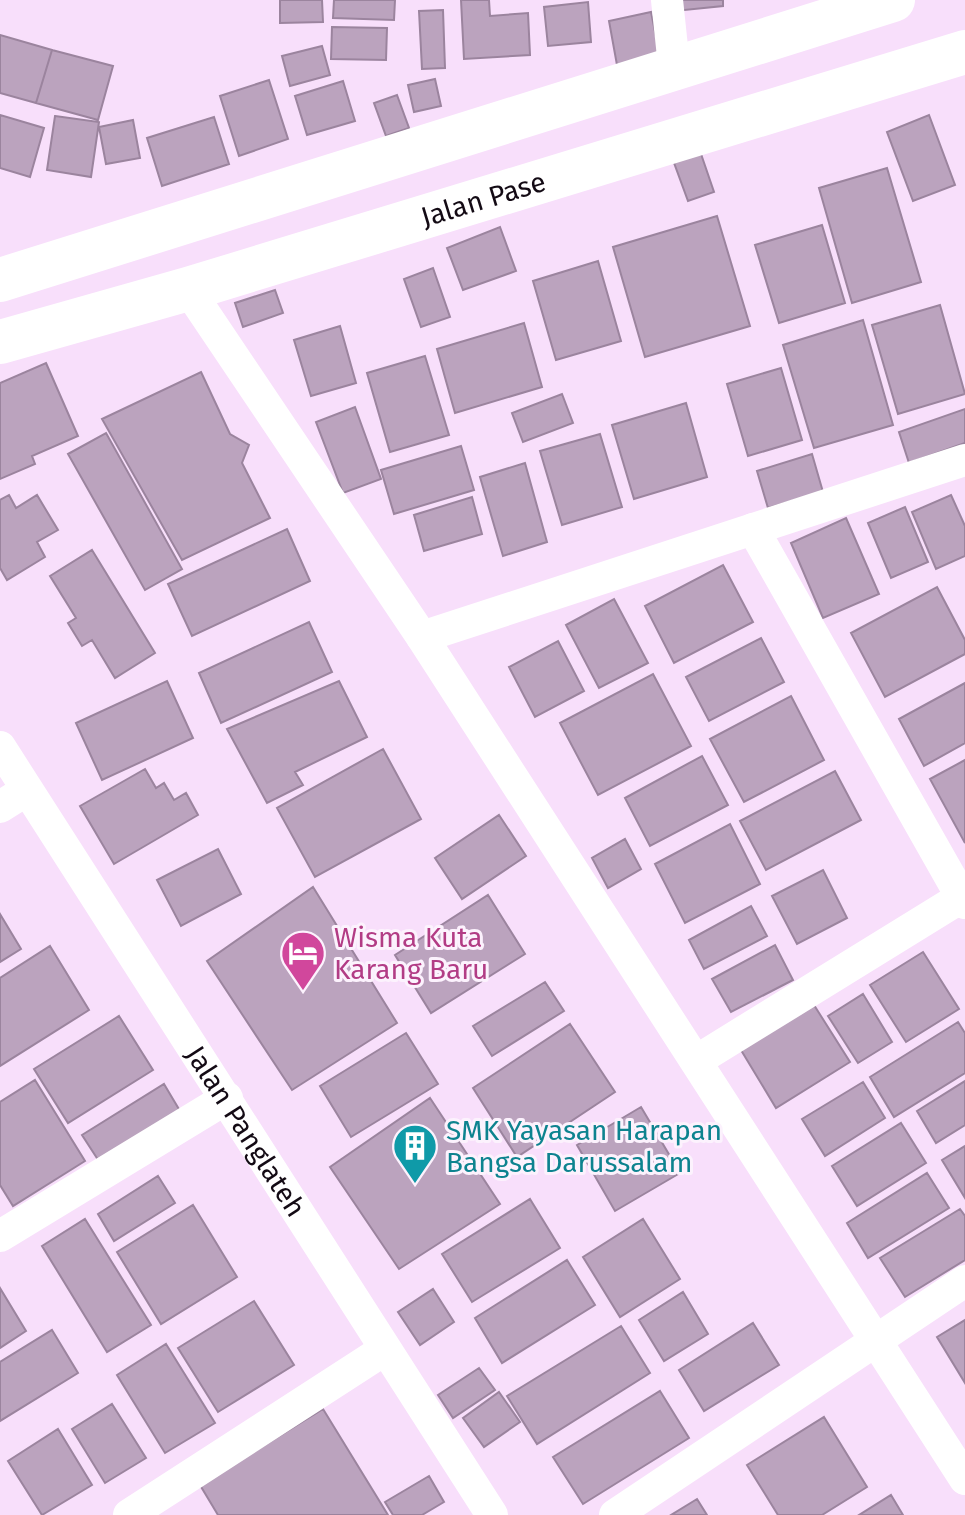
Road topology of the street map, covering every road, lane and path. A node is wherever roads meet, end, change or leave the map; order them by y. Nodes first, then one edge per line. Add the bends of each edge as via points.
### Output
1 (667, 0) edge
2 (893, 0) edge
3 (965, 52) edge
4 (674, 66) junction
5 (0, 280) edge
6 (188, 289) junction
7 (0, 342) edge
8 (965, 460) edge
9 (753, 529) junction
10 (422, 637) junction
11 (0, 747) edge
12 (27, 790) junction
13 (0, 807) edge
14 (964, 899) edge
15 (696, 1061) junction
16 (227, 1098) junction
17 (0, 1236) edge
18 (965, 1281) edge
19 (877, 1343) junction
20 (384, 1350) junction
21 (965, 1479) edge
22 (129, 1515) edge
23 (492, 1515) edge
24 (615, 1515) edge

1 - 4 street
2 - 4 street
3 - 6 street, Jalan Pase
4 - 5 street
6 - 7 street, Jalan Pase
6 - 10 street
8 - 9 street
9 - 10 street
9 - 14 street
10 - 15 street
11 - 12 street, Jalan Panglateh
12 - 13 street
12 - 16 street, Jalan Panglateh
14 - 15 street
15 - 19 street
16 - 17 street
16 - 20 street, Jalan Panglateh
18 - 19 street
19 - 21 street
19 - 24 street
20 - 22 street
20 - 23 street, Jalan Panglateh

